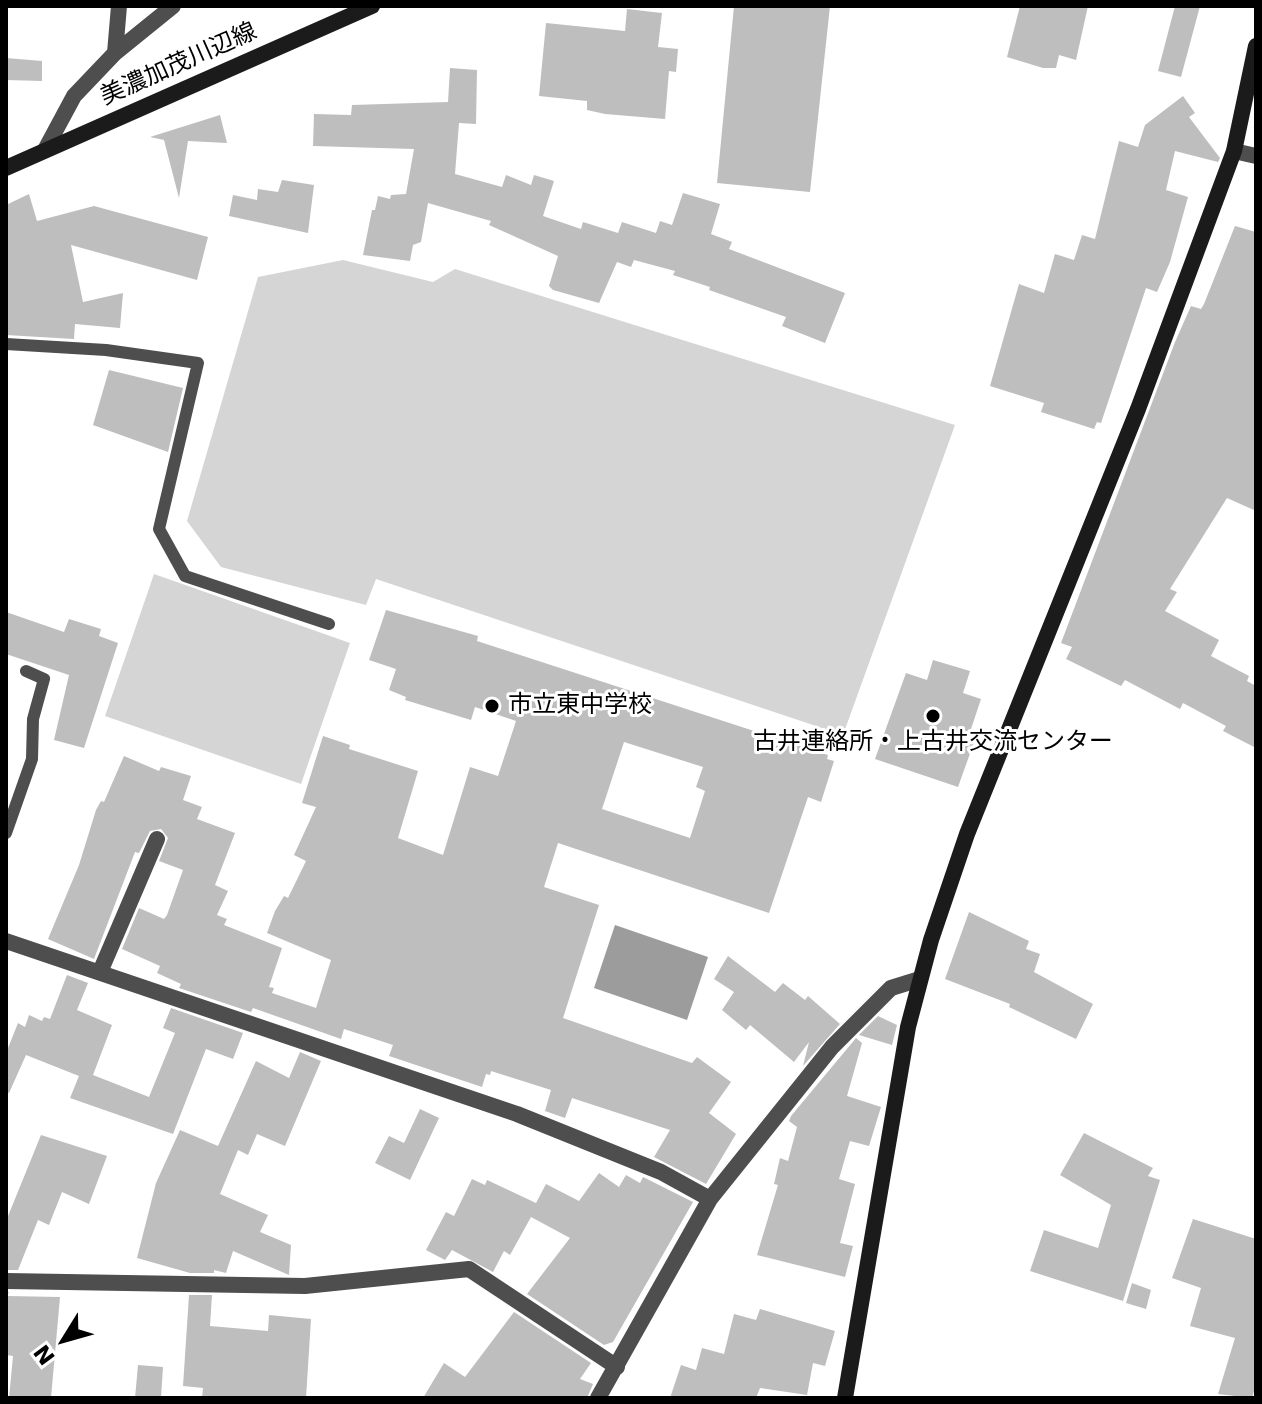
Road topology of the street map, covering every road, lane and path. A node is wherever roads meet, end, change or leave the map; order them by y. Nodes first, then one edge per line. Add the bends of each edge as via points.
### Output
1 (119, 6) edge
2 (173, 6) edge
3 (372, 6) edge
4 (1256, 46) edge
5 (115, 53) junction
6 (45, 150) junction
7 (1234, 151) junction
8 (1256, 156) edge
9 (6, 168) edge
10 (6, 344) edge
11 (329, 624) dead end
12 (26, 671) dead end
13 (6, 833) edge
14 (157, 839) dead end
15 (6, 941) edge
16 (100, 972) junction
17 (920, 979) junction
18 (710, 1199) junction
19 (6, 1281) edge
20 (617, 1367) junction
21 (598, 1398) edge
22 (845, 1398) edge

1 - 5 street
2 - 5 street
3 - 6 street, 美濃加茂川辺線
4 - 7 street
5 - 6 street via 74,96
6 - 9 street, 美濃加茂川辺線
7 - 8 street
7 - 17 street via 1138,409 967,834
10 - 11 lane via 198,363 159,529 185,576
12 - 13 lane via 44,679 33,719 32,759
14 - 16 street
15 - 16 street
16 - 18 street via 517,1114 661,1172
17 - 18 street via 891,988 832,1047
17 - 22 street
18 - 20 street
19 - 20 street via 305,1286 469,1269
20 - 21 street

